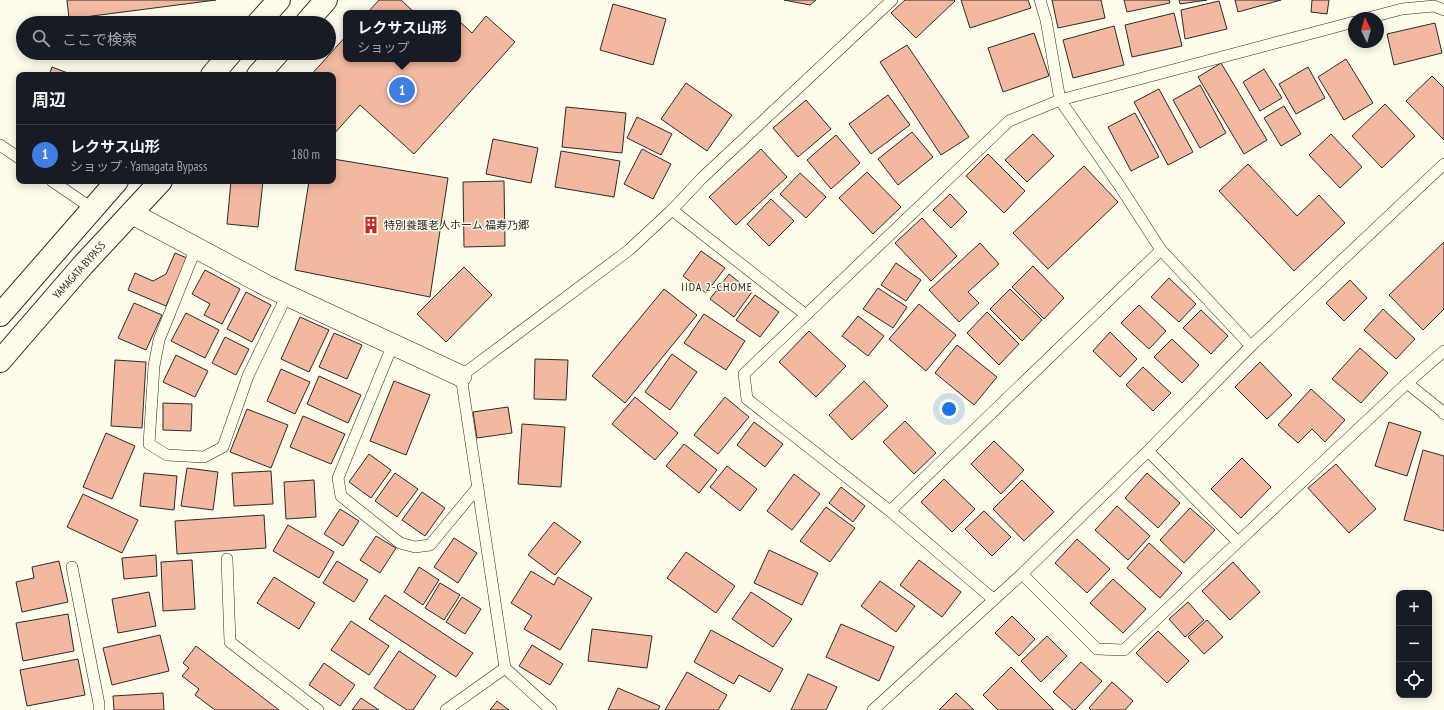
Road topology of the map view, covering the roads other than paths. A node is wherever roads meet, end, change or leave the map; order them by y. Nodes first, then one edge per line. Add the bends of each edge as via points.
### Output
1 (279, 0) edge
2 (326, 0) edge
3 (892, 0) edge
4 (1040, 0) edge
5 (1444, 10) edge
6 (1384, 14) edge
7 (264, 16) edge
8 (312, 16) edge
9 (1348, 24) edge
10 (225, 60) edge
11 (272, 60) edge
12 (215, 72) edge
13 (261, 72) edge
14 (1060, 100) junction
15 (0, 145) edge
16 (16, 156) edge
17 (1444, 164) edge
18 (56, 184) edge
19 (114, 184) edge
20 (158, 184) edge
21 (672, 210) junction
22 (91, 212) junction
23 (131, 213) junction
24 (196, 248) junction
25 (1161, 250) junction
26 (83, 265) junction
27 (287, 295) junction
28 (0, 297) edge
29 (0, 314) edge
30 (806, 315) junction
31 (393, 344) junction
32 (1251, 346) junction
33 (1444, 351) edge
34 (0, 361) edge
35 (0, 373) edge
36 (461, 376) junction
37 (1407, 383) junction
38 (1444, 414) edge
39 (1148, 451) junction
40 (478, 487) junction
41 (890, 511) junction
42 (1238, 542) junction
43 (227, 559) dead end
44 (72, 567) dead end
45 (1022, 574) junction
46 (993, 599) junction
47 (505, 668) junction
48 (99, 710) edge
49 (318, 710) edge
50 (446, 710) edge
51 (551, 710) edge
52 (873, 710) edge

1 - 7 highway
2 - 8 highway
3 - 21 lane via 702,178
4 - 14 lane
5 - 6 lane via 1434,6
9 - 14 lane
10 - 12 highway
11 - 13 highway
14 - 25 lane
14 - 30 lane via 1009,121
15 - 16 lane
17 - 32 lane
18 - 22 lane
19 - 22 highway
20 - 23 highway, YAMAGATA BYPASS
21 - 30 lane
21 - 36 lane via 629,250
22 - 28 highway
22 - 29 highway
23 - 24 street
23 - 26 highway, YAMAGATA BYPASS
24 - 27 street
24 - 27 lane via 159,340 154,366 149,444 167,455 204,457 223,446 248,376
25 - 32 lane
25 - 41 lane
26 - 34 highway, YAMAGATA BYPASS
26 - 35 highway
27 - 31 street
30 - 41 lane via 744,374 747,399
31 - 36 street
31 - 40 lane via 338,478 341,496 400,543 416,547 430,545
32 - 39 lane
33 - 37 lane
36 - 40 lane
37 - 38 lane
37 - 42 lane
39 - 42 lane
39 - 45 lane
40 - 47 lane
41 - 46 lane
42 - 45 lane via 1124,650 1097,649
43 - 49 lane via 230,642
44 - 48 lane
45 - 46 lane
46 - 52 lane
47 - 50 lane
47 - 51 lane

